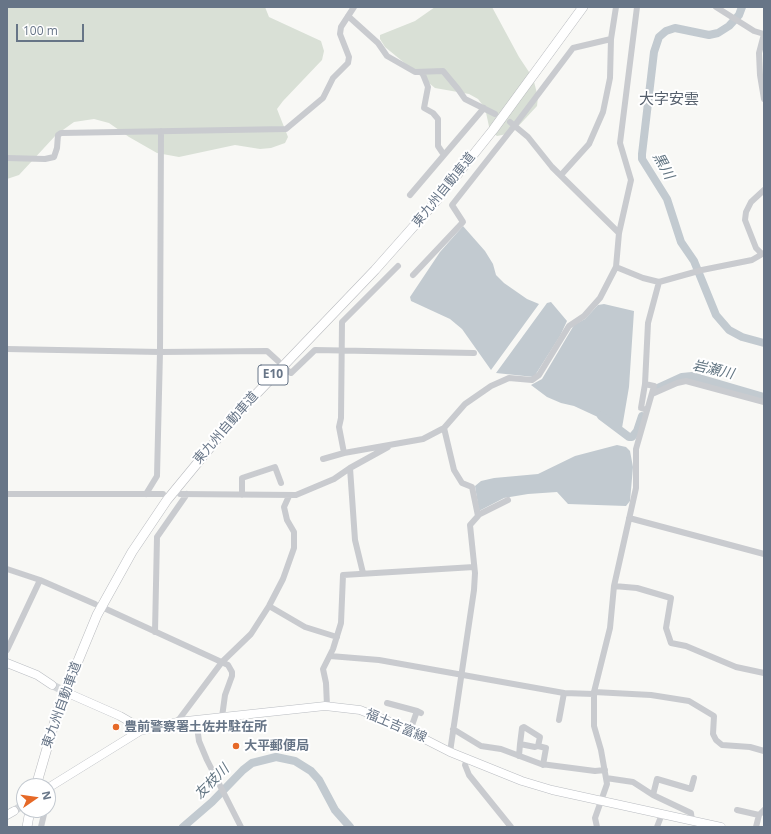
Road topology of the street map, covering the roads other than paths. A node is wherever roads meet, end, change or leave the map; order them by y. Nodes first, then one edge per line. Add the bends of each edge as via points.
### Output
1 (354, 7) edge
2 (583, 7) edge
3 (616, 7) edge
4 (637, 7) edge
5 (716, 7) edge
6 (348, 16) junction
7 (764, 34) edge
8 (610, 39) junction
9 (422, 72) junction
10 (764, 99) edge
11 (484, 108) junction
12 (495, 114) dead end
13 (513, 123) junction
14 (161, 131) junction
15 (444, 155) junction
16 (7, 158) edge
17 (561, 175) junction
18 (764, 190) edge
19 (410, 195) dead end
20 (619, 232) junction
21 (763, 253) edge
22 (398, 266) dead end
23 (616, 267) junction
24 (413, 275) dead end
25 (659, 282) junction
26 (7, 350) edge
27 (341, 351) junction
28 (160, 352) junction
29 (474, 352) dead end
30 (278, 361) dead end
31 (287, 370) dead end
32 (645, 384) junction
33 (652, 394) junction
34 (764, 402) edge
35 (646, 410) junction
36 (444, 428) junction
37 (389, 446) junction
38 (344, 453) junction
39 (323, 459) dead end
40 (350, 468) junction
41 (281, 482) dead end
42 (7, 494) edge
43 (146, 494) junction
44 (163, 494) dead end
45 (180, 494) dead end
46 (187, 494) junction
47 (242, 495) junction
48 (289, 496) junction
49 (508, 500) dead end
50 (478, 515) junction
51 (629, 518) junction
52 (764, 554) edge
53 (474, 567) junction
54 (7, 568) edge
55 (363, 573) junction
56 (40, 580) junction
57 (614, 586) junction
58 (95, 604) dead end
59 (269, 606) junction
60 (106, 609) dead end
61 (155, 632) junction
62 (337, 637) junction
63 (7, 650) edge
64 (330, 656) junction
65 (222, 662) junction
66 (7, 663) edge
67 (764, 673) edge
68 (462, 676) junction
69 (52, 685) tunnel mouth
70 (564, 693) junction
71 (594, 693) junction
72 (70, 694) tunnel mouth
73 (386, 703) dead end
74 (327, 706) junction
75 (222, 717) junction
76 (196, 720) junction
77 (559, 720) dead end
78 (178, 722) junction
79 (453, 729) junction
80 (140, 731) junction
81 (410, 731) junction
82 (520, 744) junction
83 (538, 746) junction
84 (764, 751) edge
85 (450, 752) junction
86 (519, 756) junction
87 (467, 758) junction
88 (543, 765) junction
89 (605, 770) junction
90 (38, 778) edge
91 (606, 778) junction
92 (694, 778) dead end
93 (56, 784) edge
94 (653, 795) junction
95 (600, 800) junction
96 (737, 810) dead end
97 (662, 814) junction
98 (760, 819) edge
99 (687, 822) edge
100 (241, 827) edge
101 (511, 827) edge
102 (597, 827) edge
103 (657, 827) edge
104 (721, 827) edge

1 - 6 street
2 - 90 highway, 東九州自動車道 / E10 via 498,124 438,200 380,265 241,410 167,500 132,552 97,615 58,707
3 - 8 street
4 - 20 street via 620,143 631,180
5 - 7 street via 754,31
6 - 9 street via 378,43 387,56 415,72
6 - 14 street via 340,34 347,49 348,63 333,78 323,98 286,129
7 - 10 street via 760,53 760,75
8 - 13 street via 573,48
8 - 17 street via 610,78 603,112 589,144
9 - 11 street via 443,72 465,99
9 - 15 street via 428,87 424,108 438,119 438,146
11 - 12 street
11 - 15 street
13 - 17 street
13 - 24 street via 452,205 463,222
14 - 16 street via 61,133 58,135 58,148 54,157
14 - 28 street
15 - 19 street
17 - 20 street
18 - 21 street via 750,202 745,220 756,248
20 - 23 street
21 - 25 street via 752,260
22 - 27 street via 342,322
23 - 25 street
23 - 36 street via 600,298 584,316 569,326 539,376 532,380 509,378 491,386 465,404
25 - 32 street via 648,323
26 - 28 street
27 - 29 street
27 - 31 street via 315,350 291,374
27 - 38 street via 341,418 338,427
28 - 30 street via 267,350
28 - 43 street via 157,476
32 - 33 street via 654,386
32 - 35 street via 641,408
33 - 34 street via 686,381
33 - 35 street
35 - 51 street via 636,449 636,488
36 - 37 street via 423,439
36 - 50 street via 454,470 462,483 472,487
37 - 38 street
37 - 40 street
38 - 39 street
40 - 48 street via 334,479
40 - 55 street via 355,540
41 - 47 street via 275,467 242,478
42 - 43 street
43 - 44 street
45 - 46 street
46 - 47 street
46 - 61 street via 157,537
47 - 48 street
48 - 59 street via 284,508 294,532 294,548
49 - 50 street
50 - 53 street via 470,525
51 - 52 street
51 - 57 street
53 - 55 street
53 - 68 street via 474,590
54 - 56 street
55 - 62 street via 343,575 343,605
56 - 58 street
56 - 63 street
57 - 67 street via 638,588 672,598 666,628 671,643 686,646 736,667
57 - 71 street via 610,628
59 - 62 street via 306,627
59 - 65 street via 251,634
60 - 61 street
61 - 65 street
62 - 64 street
64 - 68 street via 379,660
64 - 74 street via 323,669
65 - 75 street via 228,665 232,672
65 - 78 street
66 - 69 main road via 37,675
68 - 70 street
68 - 79 street
70 - 71 street
70 - 77 street
71 - 84 street via 651,695 689,701 714,716 713,734 722,745
71 - 89 street via 594,726
72 - 80 main road via 120,716
73 - 81 street via 419,712
74 - 75 main road, 福土吉富線
74 - 81 main road, 福土吉富線 via 360,710
75 - 76 main road, 福土吉富線
76 - 78 main road, 福土吉富線
76 - 100 street via 199,740
78 - 80 main road, 福土吉富線
79 - 85 street
79 - 86 street via 481,746 501,749
80 - 93 main road, 福土吉富線
81 - 85 main road, 福土吉富線
82 - 83 street
82 - 83 street via 524,727 540,737
82 - 86 street
83 - 88 street via 546,748
85 - 87 main road, 福土吉富線
86 - 88 street
87 - 95 main road, 福土吉富線 via 522,781
87 - 101 street via 465,765 469,776
88 - 89 street
89 - 91 street
91 - 94 street via 633,782
91 - 95 street via 607,784
92 - 94 street via 691,789 657,779
94 - 99 street via 691,812
95 - 97 main road, 福土吉富線
95 - 102 street via 595,818
96 - 98 street
97 - 99 main road, 福土吉富線
97 - 103 street
99 - 104 main road, 福土吉富線

